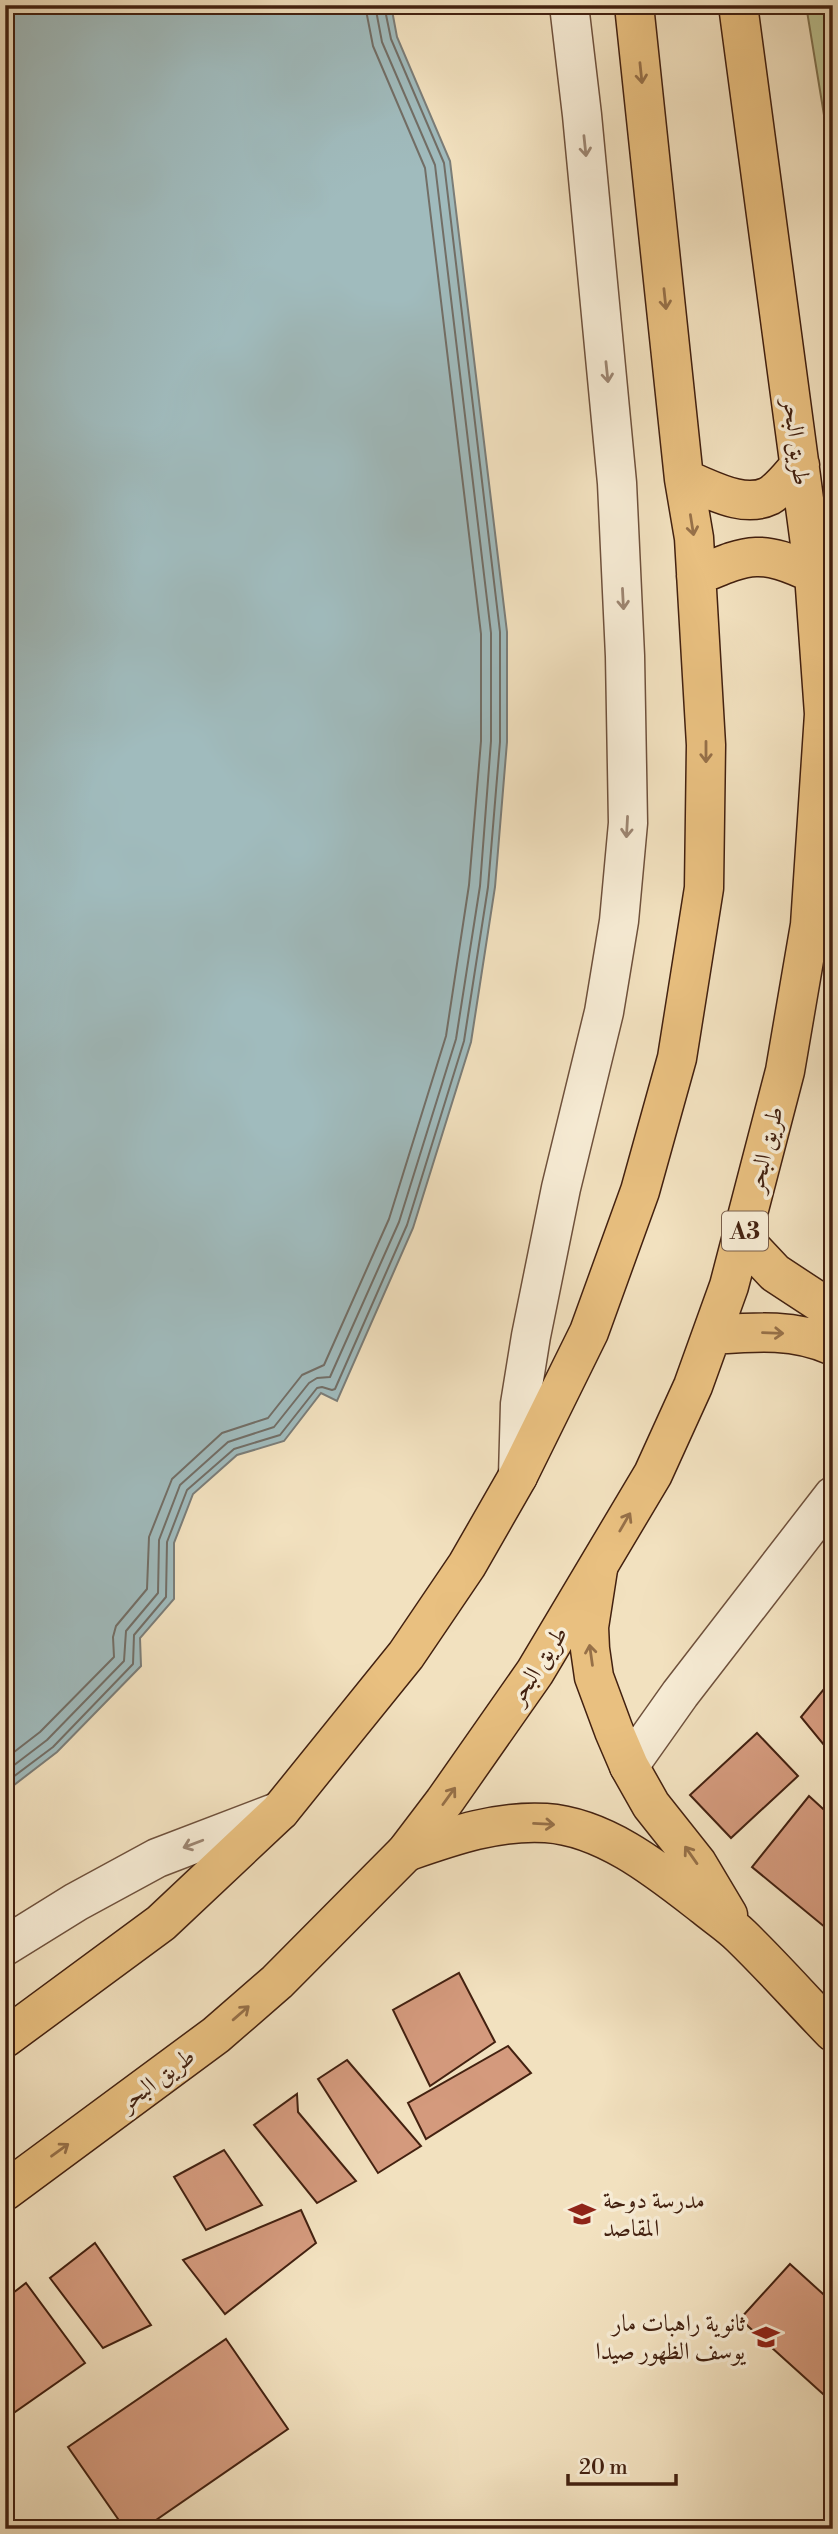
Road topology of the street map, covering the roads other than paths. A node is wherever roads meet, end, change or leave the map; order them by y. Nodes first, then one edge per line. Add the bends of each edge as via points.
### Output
1 (569, 5) edge
2 (634, 5) edge
3 (738, 5) edge
4 (800, 465) junction
5 (684, 479) junction
6 (814, 574) junction
7 (696, 576) junction
8 (743, 1239) junction
9 (833, 1311) edge
10 (712, 1335) junction
11 (833, 1346) edge
12 (519, 1476) junction
13 (833, 1496) edge
14 (598, 1569) junction
15 (629, 1766) junction
16 (651, 1805) junction
17 (279, 1811) junction
18 (620, 1848) junction
19 (406, 1852) junction
20 (740, 1935) junction
21 (5, 1947) edge
22 (833, 2032) edge
23 (5, 2038) edge
24 (5, 2191) edge

1 -> 12 street via 617,483 628,823 604,1012 531,1336 520,1404
2 -> 5 main road
3 - 4 main road, طريق البحر / A3
4 - 5 main road via 768,496 747,500
4 - 6 main road, طريق البحر / A3
5 -> 7 main road
6 - 7 main road via 757,556 742,557
6 - 8 main road, طريق البحر / A3 via 824,713 810,925 785,1072
7 -> 12 main road via 706,745 704,888 677,1058 640,1191 589,1332
8 - 9 main road via 775,1273
8 - 10 main road, طريق البحر / A3
10 -> 11 main road via 778,1332
14 -> 10 main road, طريق البحر / A3 via 670,1440
12 - 17 main road via 467,1565 406,1655
13 - 15 street
15 -> 14 main road via 594,1677 589,1627
19 -> 14 main road, طريق البحر / A3 via 507,1713
15 - 16 main road
16 - 18 main road
20 -> 16 main road via 697,1863
17 -> 21 street via 156,1858
17 - 23 main road via 161,1923
19 -> 18 main road via 486,1827 546,1823 572,1827
18 - 20 main road
24 -> 19 main road, طريق البحر / A3 via 216,2035 277,1982
20 - 22 main road

